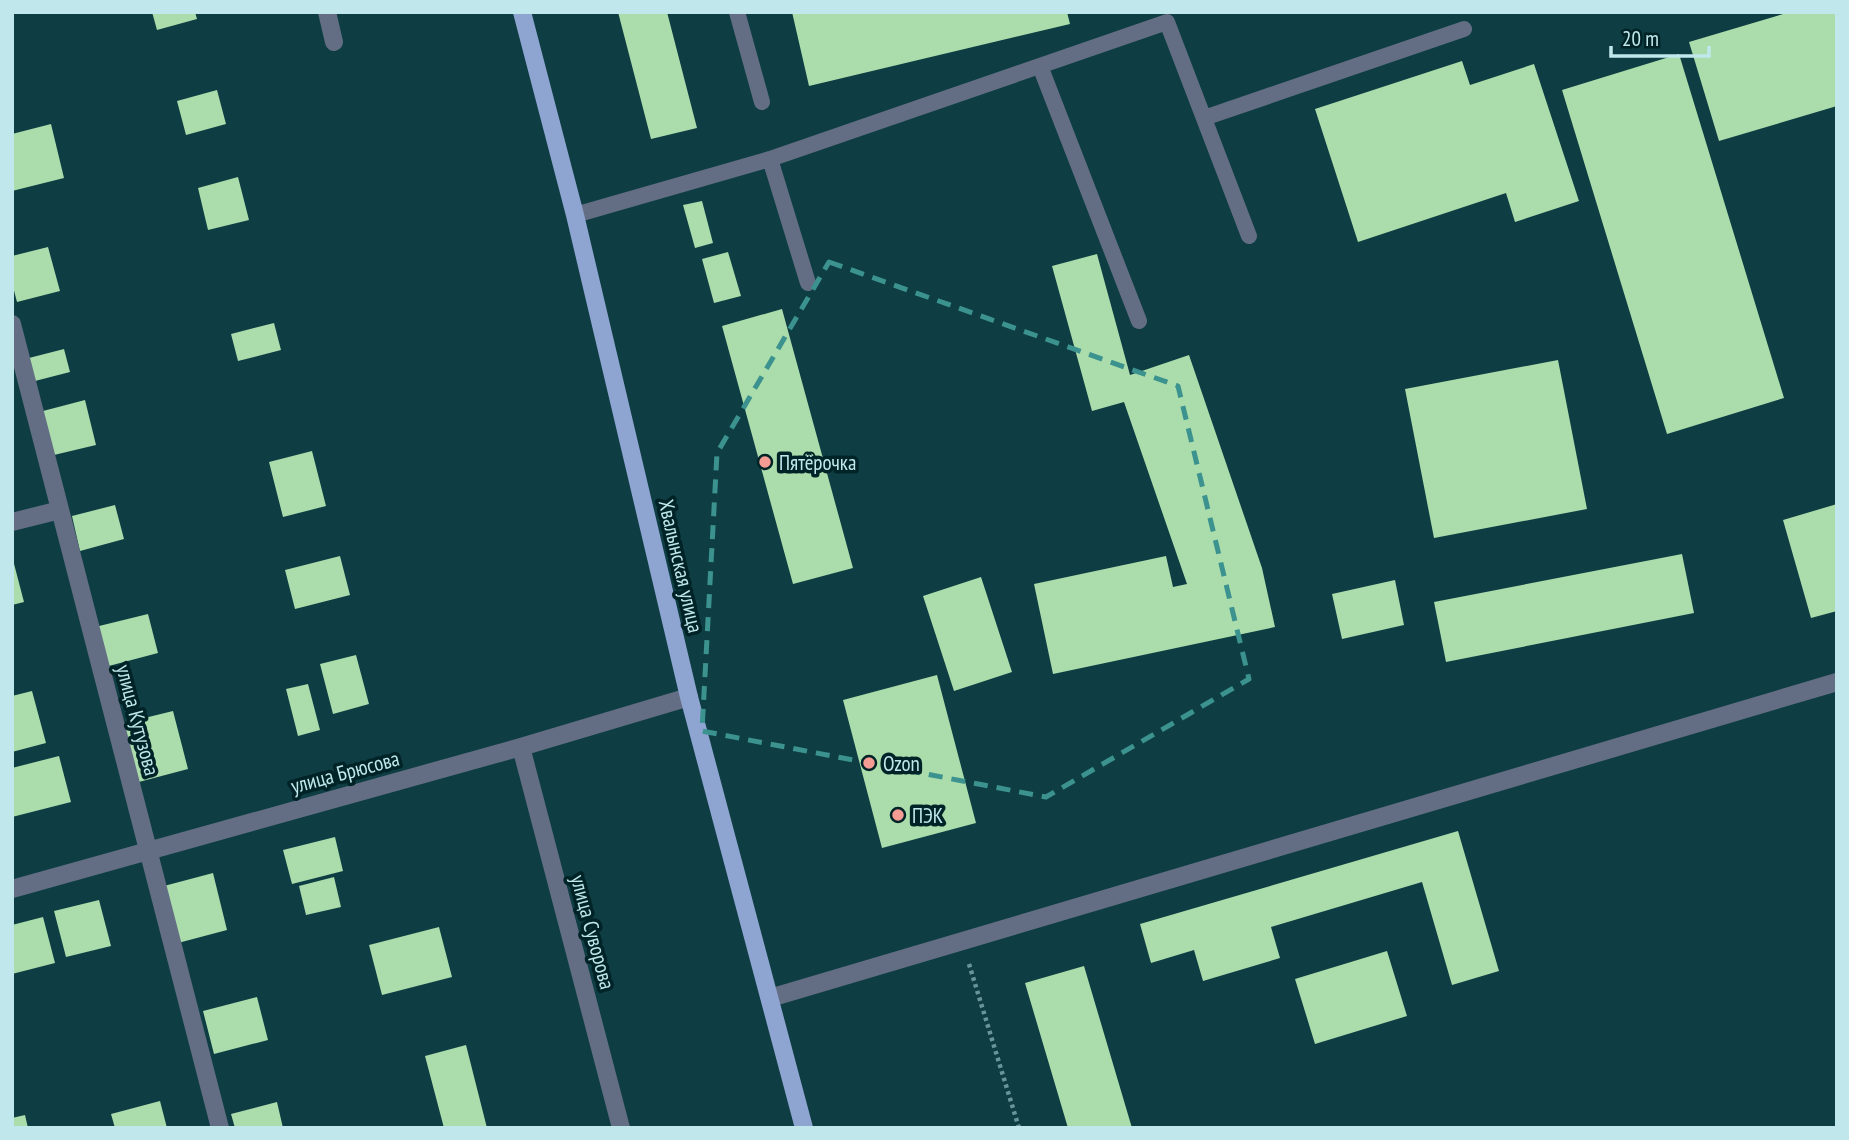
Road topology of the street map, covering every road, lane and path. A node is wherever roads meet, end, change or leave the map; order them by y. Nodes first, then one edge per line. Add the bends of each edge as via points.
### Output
1 (327, 12) edge
2 (522, 12) edge
3 (737, 12) edge
4 (1172, 17) edge
5 (1464, 29) dead end
6 (334, 42) dead end
7 (1040, 66) junction
8 (762, 102) dead end
9 (1204, 118) junction
10 (770, 159) junction
11 (575, 215) junction
12 (1249, 236) dead end
13 (808, 284) dead end
14 (1139, 321) dead end
15 (12, 324) edge
16 (60, 510) junction
17 (12, 522) edge
18 (1837, 682) edge
19 (689, 697) junction
20 (520, 747) junction
21 (148, 850) junction
22 (12, 889) edge
23 (963, 942) junction
24 (770, 998) junction
25 (220, 1128) edge
26 (621, 1128) edge
27 (804, 1128) edge
28 (1019, 1128) edge

1 - 6 street
2 - 11 main road, Хвалынская улица
3 - 8 lane
4 - 7 lane
4 - 9 lane
5 - 9 lane
7 - 10 lane
7 - 14 lane
9 - 12 lane
10 - 11 lane
10 - 13 lane
11 - 19 main road, Хвалынская улица
15 - 16 street, улица Кутузова
16 - 17 street
16 - 21 street, улица Кутузова
18 - 23 street
19 - 20 street, улица Брюсова
19 - 24 main road, Хвалынская улица
20 - 21 street, улица Брюсова
20 - 26 street, улица Суворова
21 - 22 street, улица Брюсова
21 - 25 street, улица Кутузова
23 - 24 street
23 - 28 path
24 - 27 main road, Хвалынская улица

